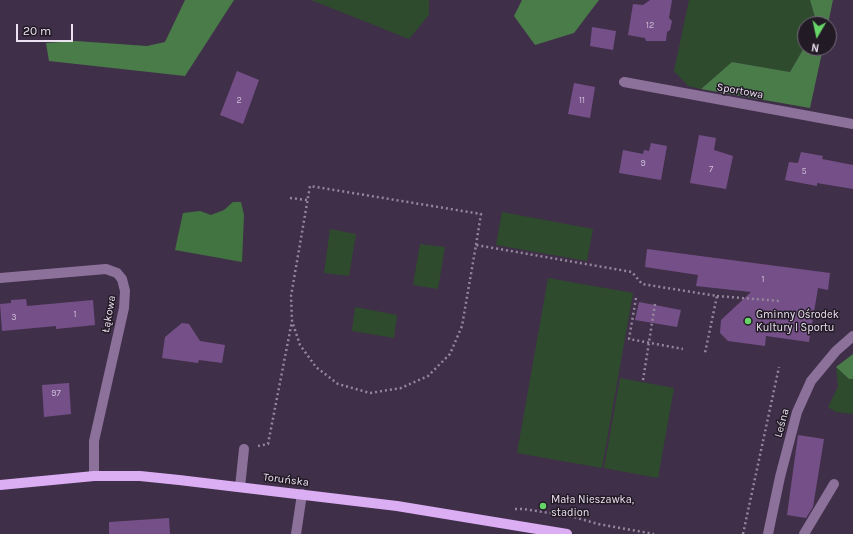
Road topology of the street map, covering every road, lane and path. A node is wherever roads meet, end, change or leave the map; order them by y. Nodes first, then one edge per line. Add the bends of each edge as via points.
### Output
1 (624, 82) dead end
2 (853, 124) edge
3 (290, 198) dead end
4 (307, 200) junction
5 (476, 245) junction
6 (0, 278) edge
7 (717, 296) junction
8 (636, 298) dead end
9 (780, 302) dead end
10 (655, 304) dead end
11 (292, 321) junction
12 (853, 336) edge
13 (648, 343) junction
14 (682, 349) dead end
15 (705, 353) dead end
16 (779, 367) dead end
17 (643, 380) dead end
18 (244, 449) joint
19 (94, 476) junction
20 (834, 484) dead end
21 (0, 485) edge
22 (240, 487) junction
23 (302, 494) junction
24 (296, 534) edge
25 (567, 534) edge
26 (743, 534) edge
27 (768, 534) edge
28 (804, 534) edge

1 - 2 street, Sportowa
3 - 4 path
4 - 5 path via 310,186 482,214
4 - 11 path via 291,296
5 - 7 path via 632,272 642,284
5 - 11 path via 462,326 450,354 428,376 401,388 370,393 338,384 316,367 300,345
6 - 19 street, Łąkowa via 106,269 117,273 122,279 125,291 124,308 97,422
7 - 9 path
7 - 15 path
8 - 13 path via 629,339
10 - 13 path
11 - 18 path via 268,444
12 - 27 street, Leśna via 836,351 811,381 797,412
13 - 14 path
13 - 17 path
16 - 26 path
18 - 22 street
19 - 21 main road, Toruńska
19 - 22 main road, Toruńska via 140,476
20 - 28 street
22 - 23 main road, Toruńska
23 - 24 street
23 - 25 main road, Toruńska

